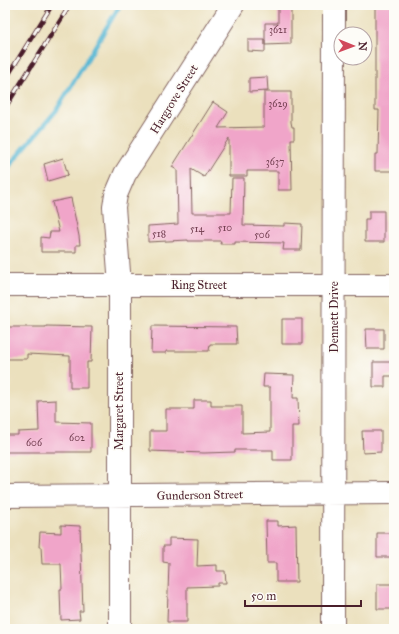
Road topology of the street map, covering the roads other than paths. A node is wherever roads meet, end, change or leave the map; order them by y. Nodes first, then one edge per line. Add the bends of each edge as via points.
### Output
1 (233, 5) edge
2 (334, 5) edge
3 (117, 193) joint
4 (5, 285) edge
5 (120, 285) junction
6 (334, 285) junction
7 (394, 285) edge
8 (333, 493) junction
9 (394, 493) edge
10 (5, 496) edge
11 (119, 496) junction
12 (120, 629) edge
13 (333, 629) edge

1 - 3 street, Hargrove Street via 125,174
2 - 6 street, Dennett Drive
3 - 5 street, Margaret Street via 114,207
4 - 5 street, Ring Street
5 - 6 street, Ring Street
5 - 11 street, Margaret Street
6 - 7 street, Ring Street
6 - 8 street, Dennett Drive
8 - 9 street, Gunderson Street
8 - 11 street, Gunderson Street
8 - 13 street, Dennett Drive
10 - 11 street, Gunderson Street
11 - 12 street, Margaret Street

